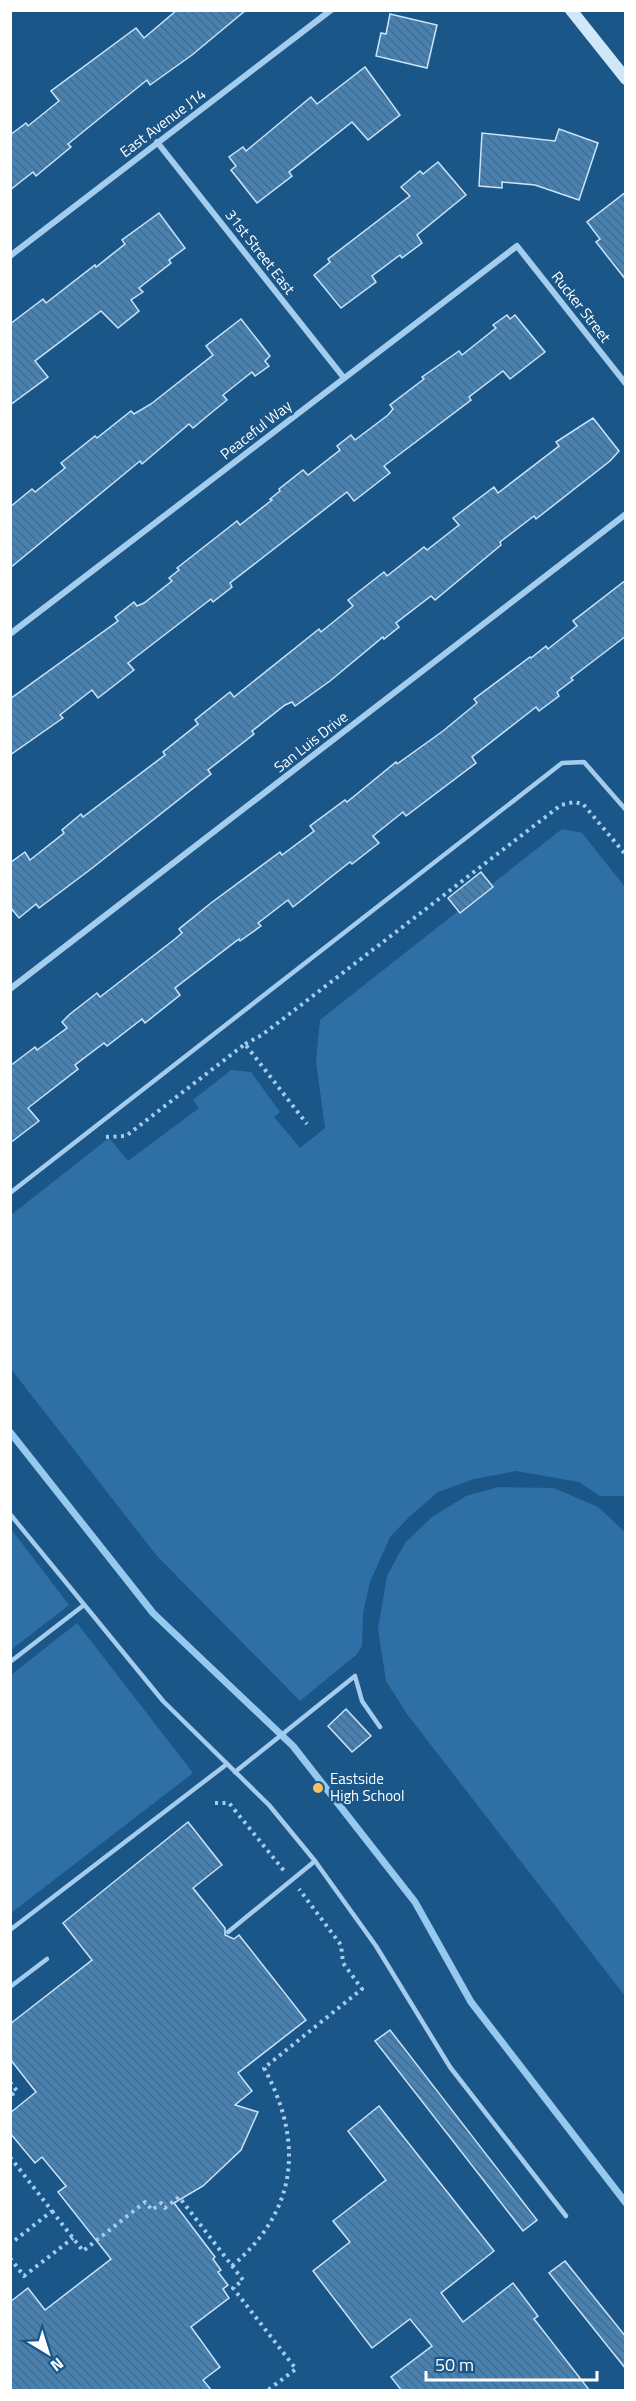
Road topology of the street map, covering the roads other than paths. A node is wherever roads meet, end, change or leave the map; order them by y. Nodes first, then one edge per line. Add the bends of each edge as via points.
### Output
1 (331, 10) edge
2 (571, 10) edge
3 (626, 79) edge
4 (157, 142) junction
5 (517, 246) joint
6 (10, 256) edge
7 (344, 378) junction
8 (626, 384) edge
9 (626, 514) edge
10 (10, 634) edge
11 (626, 810) edge
12 (10, 989) edge
13 (10, 1192) edge
14 (10, 1514) edge
15 (84, 1605) junction
16 (10, 1662) edge
17 (380, 1727) dead end
18 (227, 1764) junction
19 (235, 1772) junction
20 (315, 1862) junction
21 (10, 1930) edge
22 (228, 1932) dead end
23 (47, 1959) dead end
24 (10, 1987) edge
25 (566, 2216) dead end

1 - 4 street, East Avenue J14
2 - 3 main road
4 - 6 street, East Avenue J14
4 - 7 street, 31st Street East
5 - 7 street, Peaceful Way
5 - 8 street, Rucker Street
7 - 10 street, Peaceful Way
9 - 12 street, San Luis Drive
11 - 13 lane via 584,762 562,763
14 - 15 lane
15 - 16 lane
15 - 18 lane via 163,1701
17 - 19 lane via 362,1701 355,1676
18 - 19 lane
18 - 21 lane
19 - 20 lane via 269,1805
20 - 22 lane
20 - 25 lane via 376,1946 450,2067
23 - 24 lane

